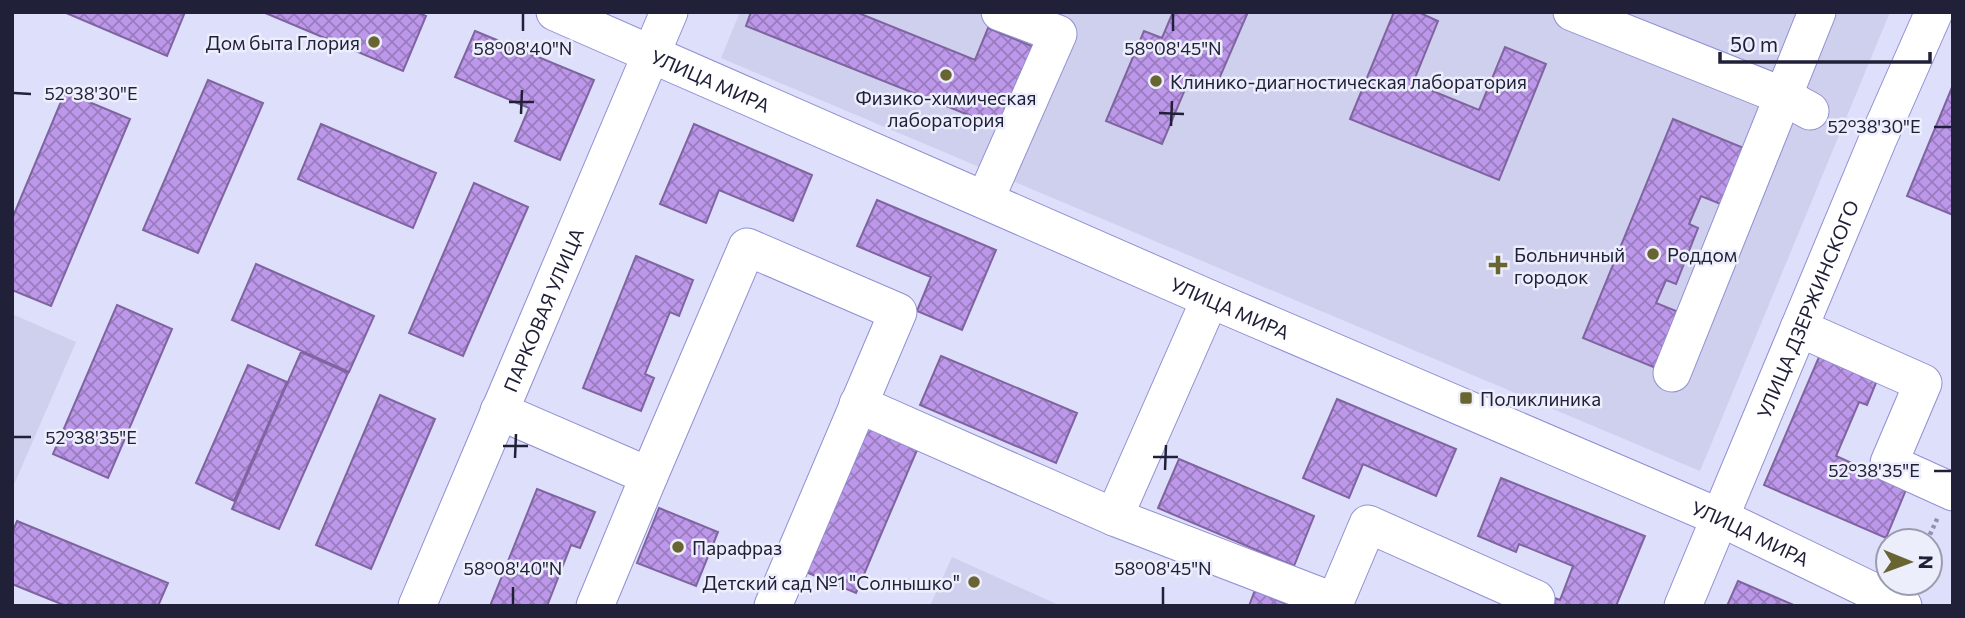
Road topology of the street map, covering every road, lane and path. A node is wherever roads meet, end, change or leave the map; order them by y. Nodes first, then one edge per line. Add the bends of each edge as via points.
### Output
1 (555, 12) edge
2 (669, 12) edge
3 (1000, 12) edge
4 (1572, 12) edge
5 (1817, 12) edge
6 (1934, 12) edge
7 (1062, 23) edge
8 (651, 53) junction
9 (1797, 104) junction
10 (985, 200) junction
11 (1210, 299) junction
12 (1799, 328) junction
13 (1672, 373) dead end
14 (858, 404) junction
15 (499, 411) junction
16 (649, 476) junction
17 (1953, 492) edge
18 (1114, 517) junction
19 (1721, 518) junction
20 (1334, 604) edge
21 (417, 606) edge
22 (595, 606) edge
23 (773, 606) edge
24 (1534, 606) edge
25 (1683, 606) edge
26 (1903, 606) edge

1 - 8 street, УЛИЦА МИРА
2 - 8 street, ПАРКОВАЯ УЛИЦА
3 - 7 street
4 - 9 street
5 - 9 street
6 - 12 street, УЛИЦА ДЗЕРЖИНСКОГО
7 - 10 street
8 - 10 street, УЛИЦА МИРА
8 - 15 street, ПАРКОВАЯ УЛИЦА
9 - 13 street
10 - 11 street, УЛИЦА МИРА
11 - 18 street
11 - 19 street, УЛИЦА МИРА
12 - 17 street via 1923,383 1889,463
12 - 19 street, УЛИЦА ДЗЕРЖИНСКОГО
14 - 16 street via 898,312 747,247
14 - 18 street
14 - 23 street
15 - 16 street
15 - 21 street, ПАРКОВАЯ УЛИЦА
16 - 22 street
18 - 20 street
19 - 25 street, УЛИЦА ДЗЕРЖИНСКОГО
19 - 26 street, УЛИЦА МИРА
20 - 24 street via 1368,524 1536,599

